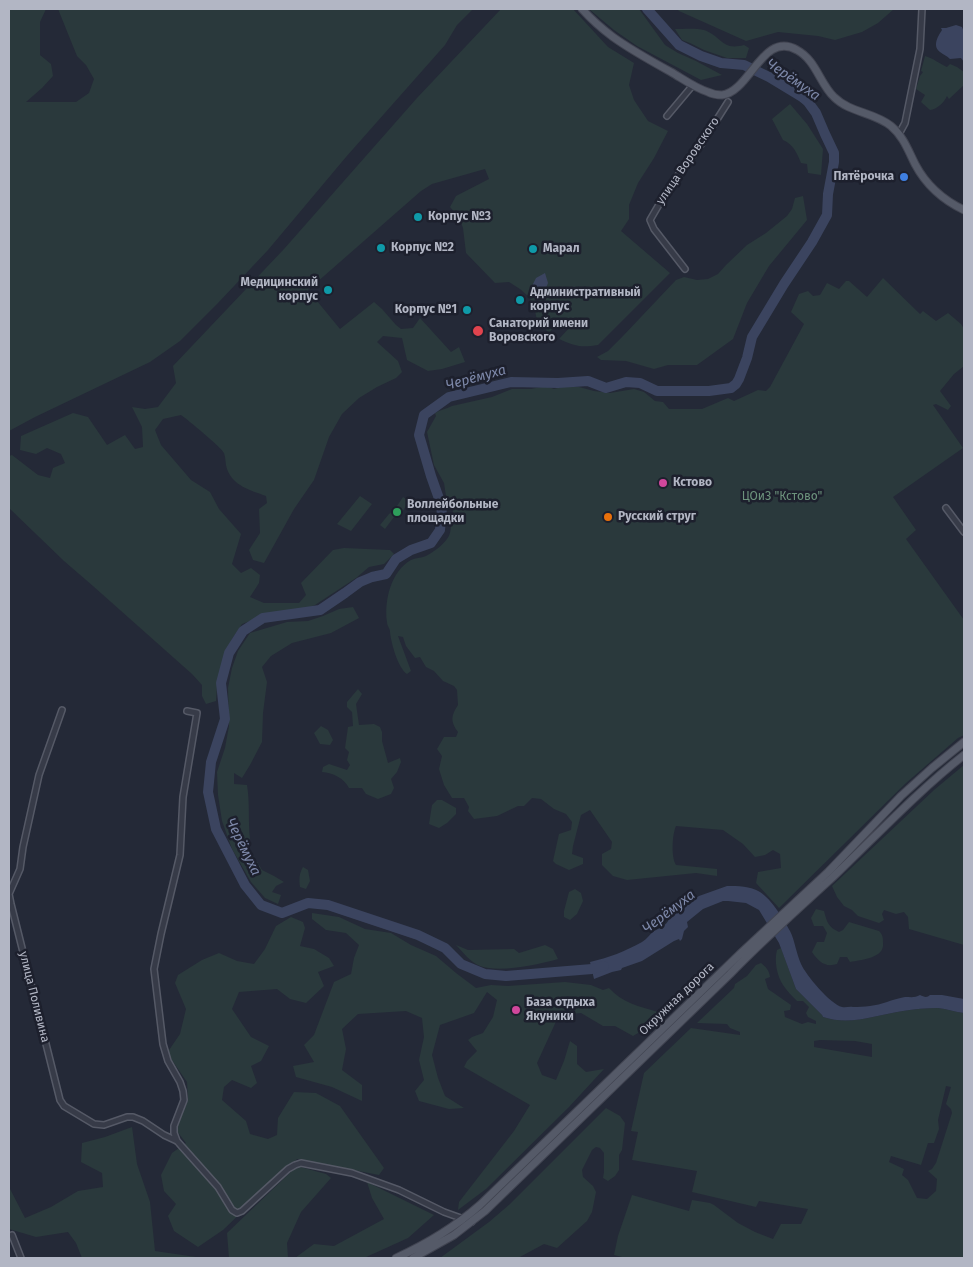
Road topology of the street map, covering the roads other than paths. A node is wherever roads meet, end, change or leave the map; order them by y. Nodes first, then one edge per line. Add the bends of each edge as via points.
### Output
1 (582, 9) edge
2 (922, 9) edge
3 (693, 85) junction
4 (728, 102) dead end
5 (667, 116) dead end
6 (899, 134) junction
7 (964, 210) edge
8 (685, 269) dead end
9 (946, 508) dead end
10 (964, 532) edge
11 (62, 710) dead end
12 (187, 711) dead end
13 (964, 742) edge
14 (964, 755) edge
15 (801, 902) junction
16 (753, 945) junction
17 (177, 1141) junction
18 (464, 1219) junction
19 (472, 1222) junction
20 (12, 1236) dead end
21 (21, 1258) edge
22 (396, 1258) edge
23 (413, 1258) edge

1 - 3 main road via 613,37
2 - 6 street via 920,49 905,123
3 - 5 street
3 - 6 main road via 723,95 740,85 769,52 778,48 797,49 809,60 839,102 878,118
4 - 8 street, улица Воровского via 650,220
6 - 7 main road via 929,184 946,200
9 - 10 street
11 - 17 street, улица Поливина via 39,775 20,869 9,894 60,1100 64,1106 94,1124 104,1125 134,1117
12 - 17 street via 197,713 183,798 180,854 154,969 163,1044 183,1091 184,1100 174,1126
13 - 15 main road, Окружная дорога via 900,796
14 - 15 main road, Окружная дорога via 914,797 833,877
15 - 16 main road, Окружная дорога
16 - 18 main road, Окружная дорога
16 - 19 main road, Окружная дорога via 723,980
17 - 18 street via 237,1213 288,1169 301,1163 352,1173
18 - 19 street
18 - 22 main road, Окружная дорога
19 - 23 main road, Окружная дорога
20 - 21 street

